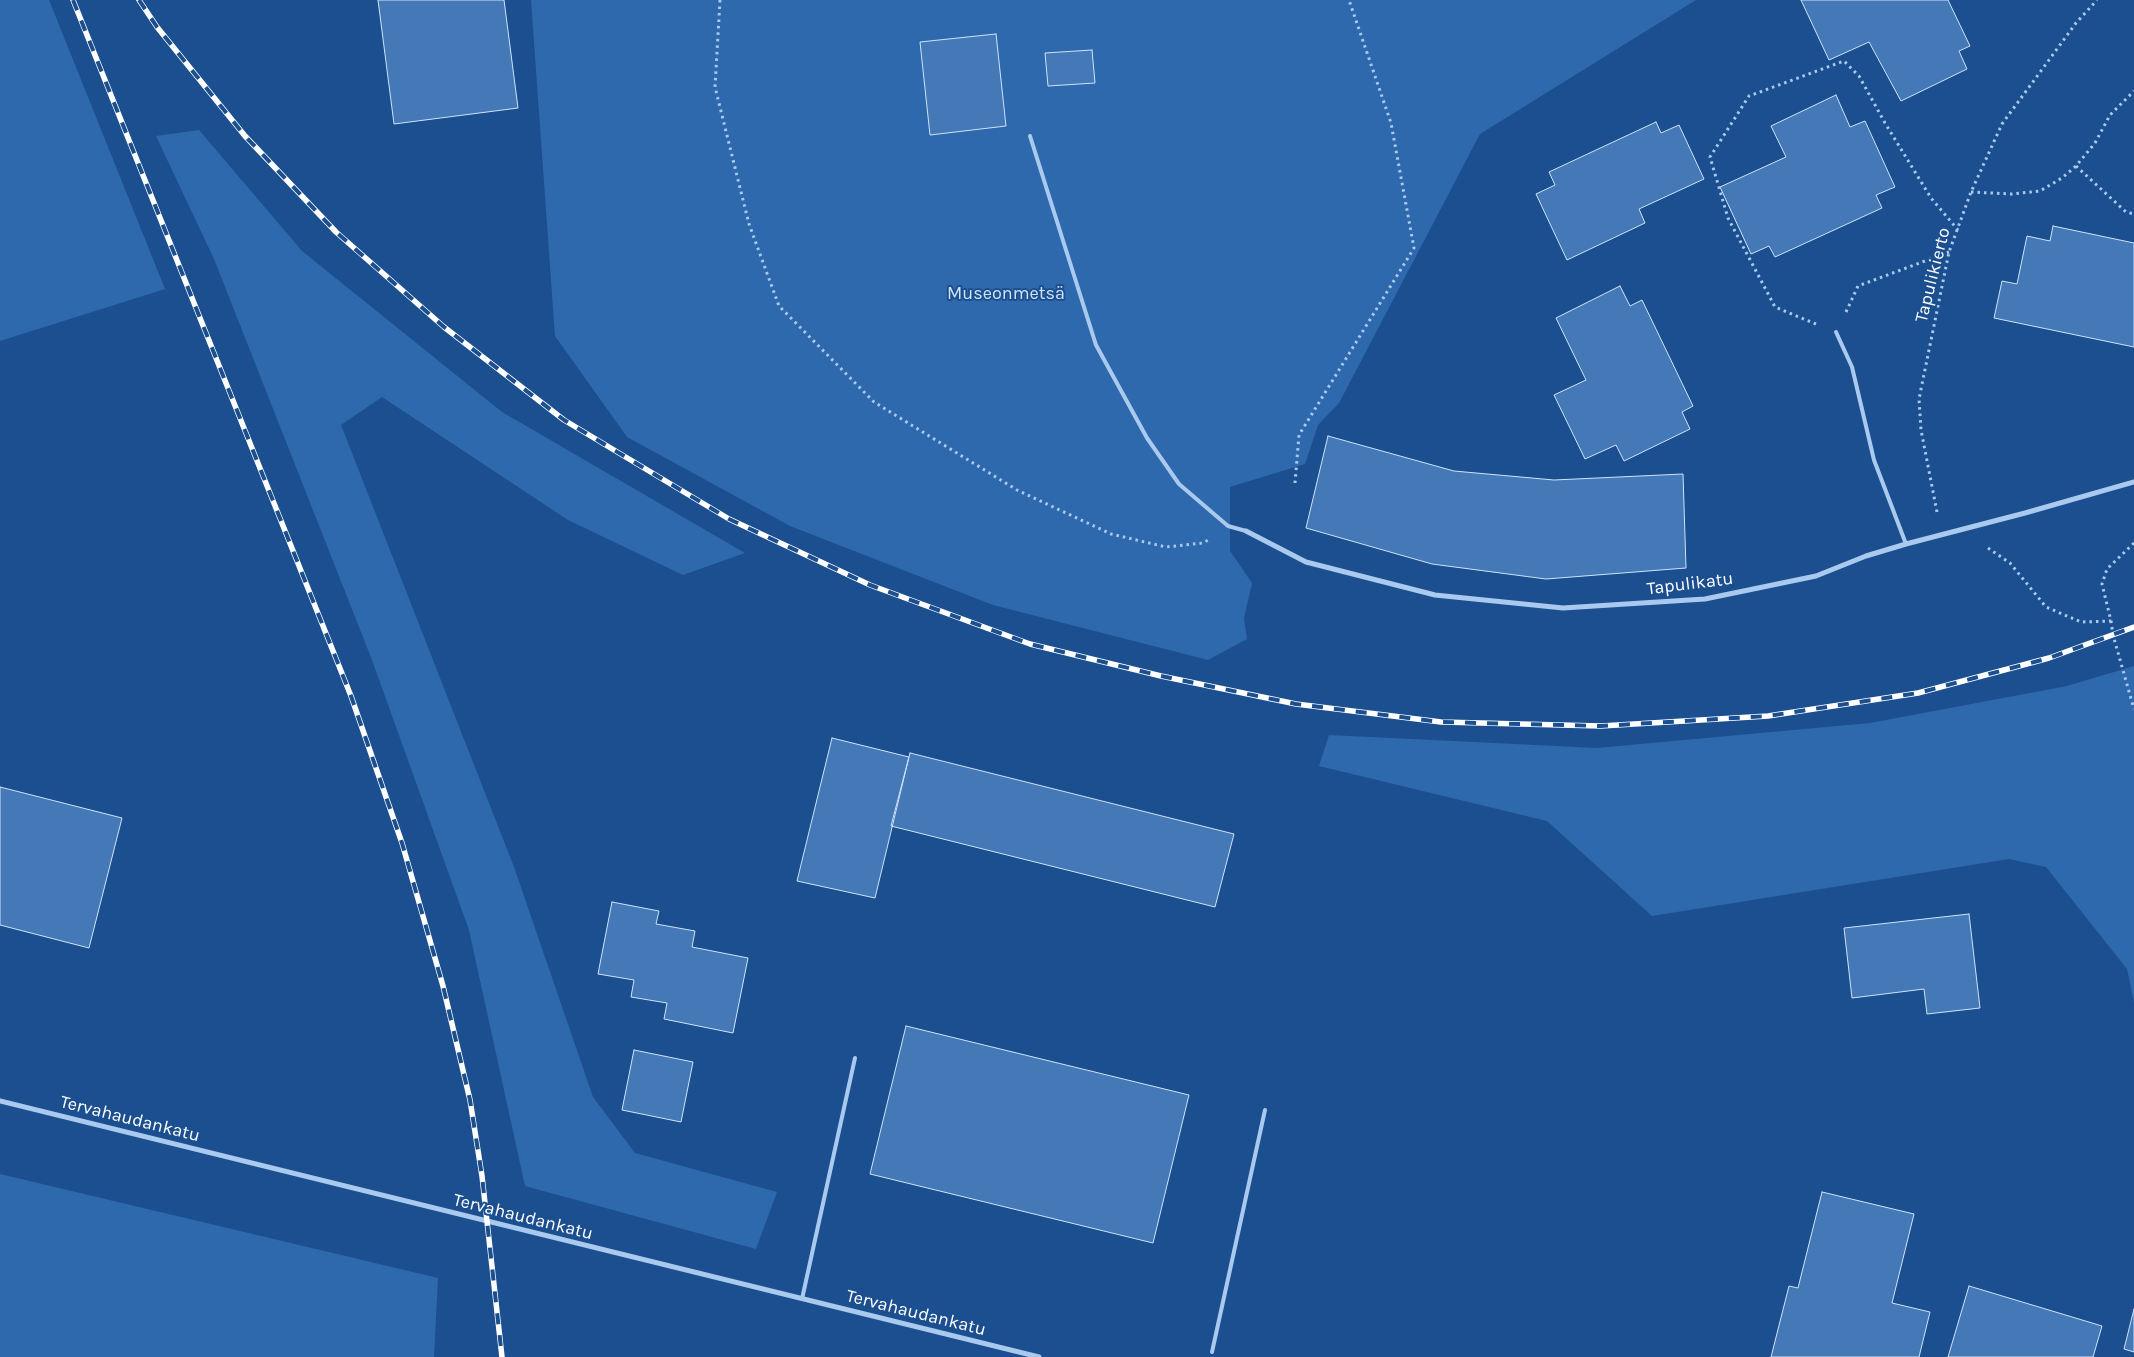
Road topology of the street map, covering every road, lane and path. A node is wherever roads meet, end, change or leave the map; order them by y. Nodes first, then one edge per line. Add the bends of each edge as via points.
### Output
1 (720, 0) edge
2 (1349, 0) edge
3 (2097, 0) edge
4 (2134, 91) edge
5 (1030, 136) dead end
6 (2076, 166) junction
7 (1971, 192) junction
8 (2134, 214) edge
9 (1958, 230) junction
10 (1950, 252) junction
11 (1836, 332) junction
12 (2134, 482) edge
13 (1295, 483) dead end
14 (1228, 526) junction
15 (1961, 529) junction
16 (1246, 531) joint
17 (1940, 534) junction
18 (2134, 543) edge
19 (1906, 544) junction
20 (2112, 621) junction
21 (2134, 709) edge
22 (855, 1058) dead end
23 (0, 1101) edge
24 (1265, 1110) dead end
25 (802, 1299) junction
26 (1212, 1352) dead end
27 (1039, 1357) edge

1 - 14 path via 715,87 749,224 779,306 874,402 1017,490 1111,534 1166,547 1203,543
2 - 13 path via 1391,123 1414,248 1300,434
3 - 7 path, Tapulikierto via 2076,23 2002,124
4 - 6 path via 2110,115
5 - 14 lane via 1096,345 1147,438 1174,476
6 - 7 path via 2040,191 2012,194
6 - 8 path via 2126,212
7 - 9 path, Tapulikierto
9 - 10 path, Tapulikierto
9 - 11 path via 1930,198 1859,76 1844,61 1748,96 1710,156 1728,218 1775,307
10 - 11 path via 1858,286
10 - 17 path, Tapulikierto via 1919,400 1921,430
11 - 19 lane via 1852,367 1874,460
12 - 15 street, Tapulikatu
14 - 16 lane
15 - 17 street, Tapulikatu
15 - 20 path via 2010,563 2046,607 2081,622
16 - 19 street, Tapulikatu via 1306,562 1435,595 1564,608 1704,599 1816,576
17 - 19 street, Tapulikatu
18 - 20 path via 2107,568 2102,584
20 - 21 path via 2113,636
22 - 25 lane
23 - 25 street, Tervahaudankatu
24 - 26 lane
25 - 27 street, Tervahaudankatu

